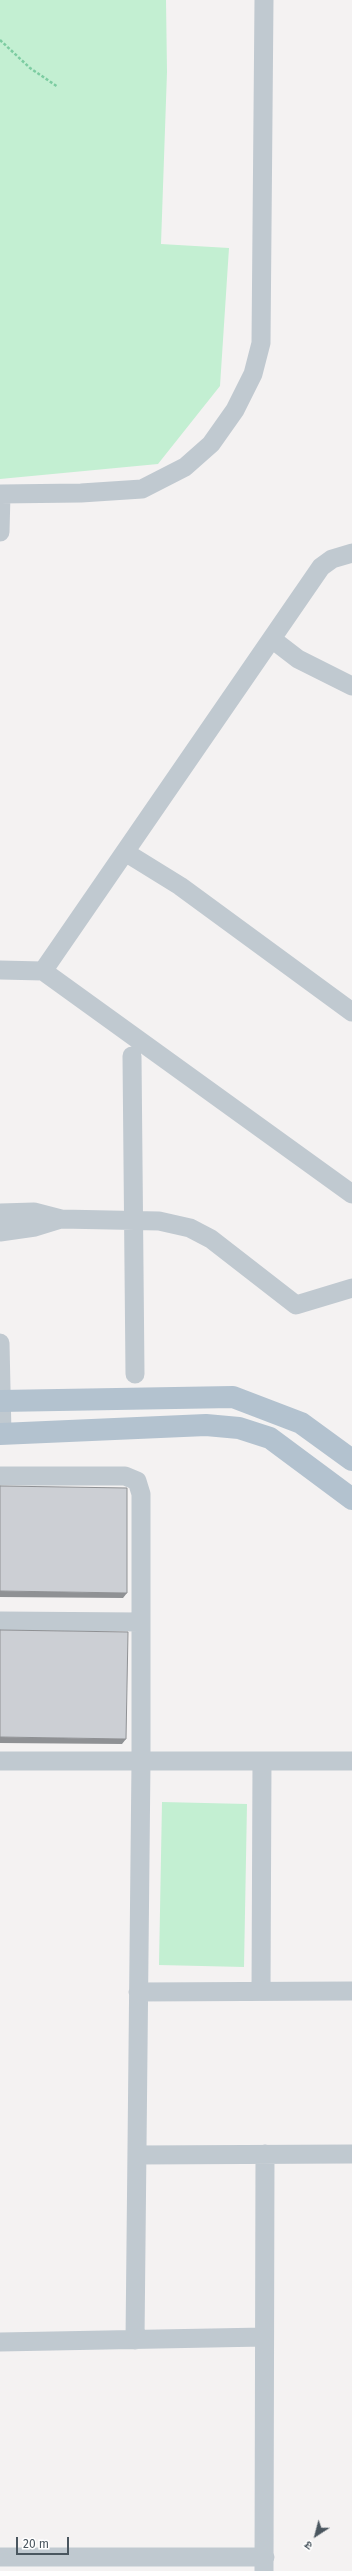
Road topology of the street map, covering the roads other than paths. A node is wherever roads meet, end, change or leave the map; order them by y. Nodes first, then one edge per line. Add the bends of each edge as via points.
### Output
1 (264, 0) edge
2 (0, 494) edge
3 (0, 532) edge
4 (352, 553) edge
5 (272, 639) junction
6 (352, 686) edge
7 (125, 852) junction
8 (0, 970) edge
9 (43, 971) junction
10 (352, 1012) edge
11 (132, 1056) dead end
12 (352, 1194) edge
13 (0, 1213) edge
14 (61, 1219) junction
15 (133, 1219) junction
16 (0, 1232) edge
17 (352, 1288) edge
18 (0, 1343) edge
19 (135, 1374) dead end
20 (1, 1401) edge
21 (1, 1434) edge
22 (352, 1460) edge
23 (0, 1476) edge
24 (352, 1499) edge
25 (0, 1621) edge
26 (141, 1622) junction
27 (352, 1760) edge
28 (0, 1761) edge
29 (142, 1761) junction
30 (262, 1761) junction
31 (261, 1991) junction
32 (352, 1991) edge
33 (138, 1992) junction
34 (137, 2154) junction
35 (265, 2154) junction
36 (352, 2154) edge
37 (264, 2337) junction
38 (135, 2340) junction
39 (0, 2342) edge
40 (0, 2557) edge
41 (265, 2564) edge

1 - 2 street via 261,343 253,374 235,410 211,444 185,467 142,489
2 - 3 street
4 - 5 street via 332,559 321,567
5 - 6 street via 298,659
5 - 7 street
7 - 9 street
7 - 10 street via 180,886
8 - 9 street
9 - 12 street
11 - 15 street
13 - 14 street via 34,1212
14 - 15 street
14 - 16 street via 34,1227
15 - 17 street via 159,1221 190,1228 211,1239 296,1305
15 - 19 street
18 - 20 street
20 - 21 street
20 - 22 main road via 233,1397 301,1423
21 - 24 main road via 206,1425 240,1428 270,1438
23 - 26 street via 125,1476 137,1481 141,1494
25 - 26 street
26 - 29 street
27 - 30 street
28 - 29 street
29 - 30 street
29 - 33 street
30 - 31 street
31 - 32 street
31 - 33 street
33 - 34 street
34 - 35 street
34 - 38 street
35 - 36 street
35 - 37 street
37 - 38 street
37 - 41 street
38 - 39 street
40 - 41 street

